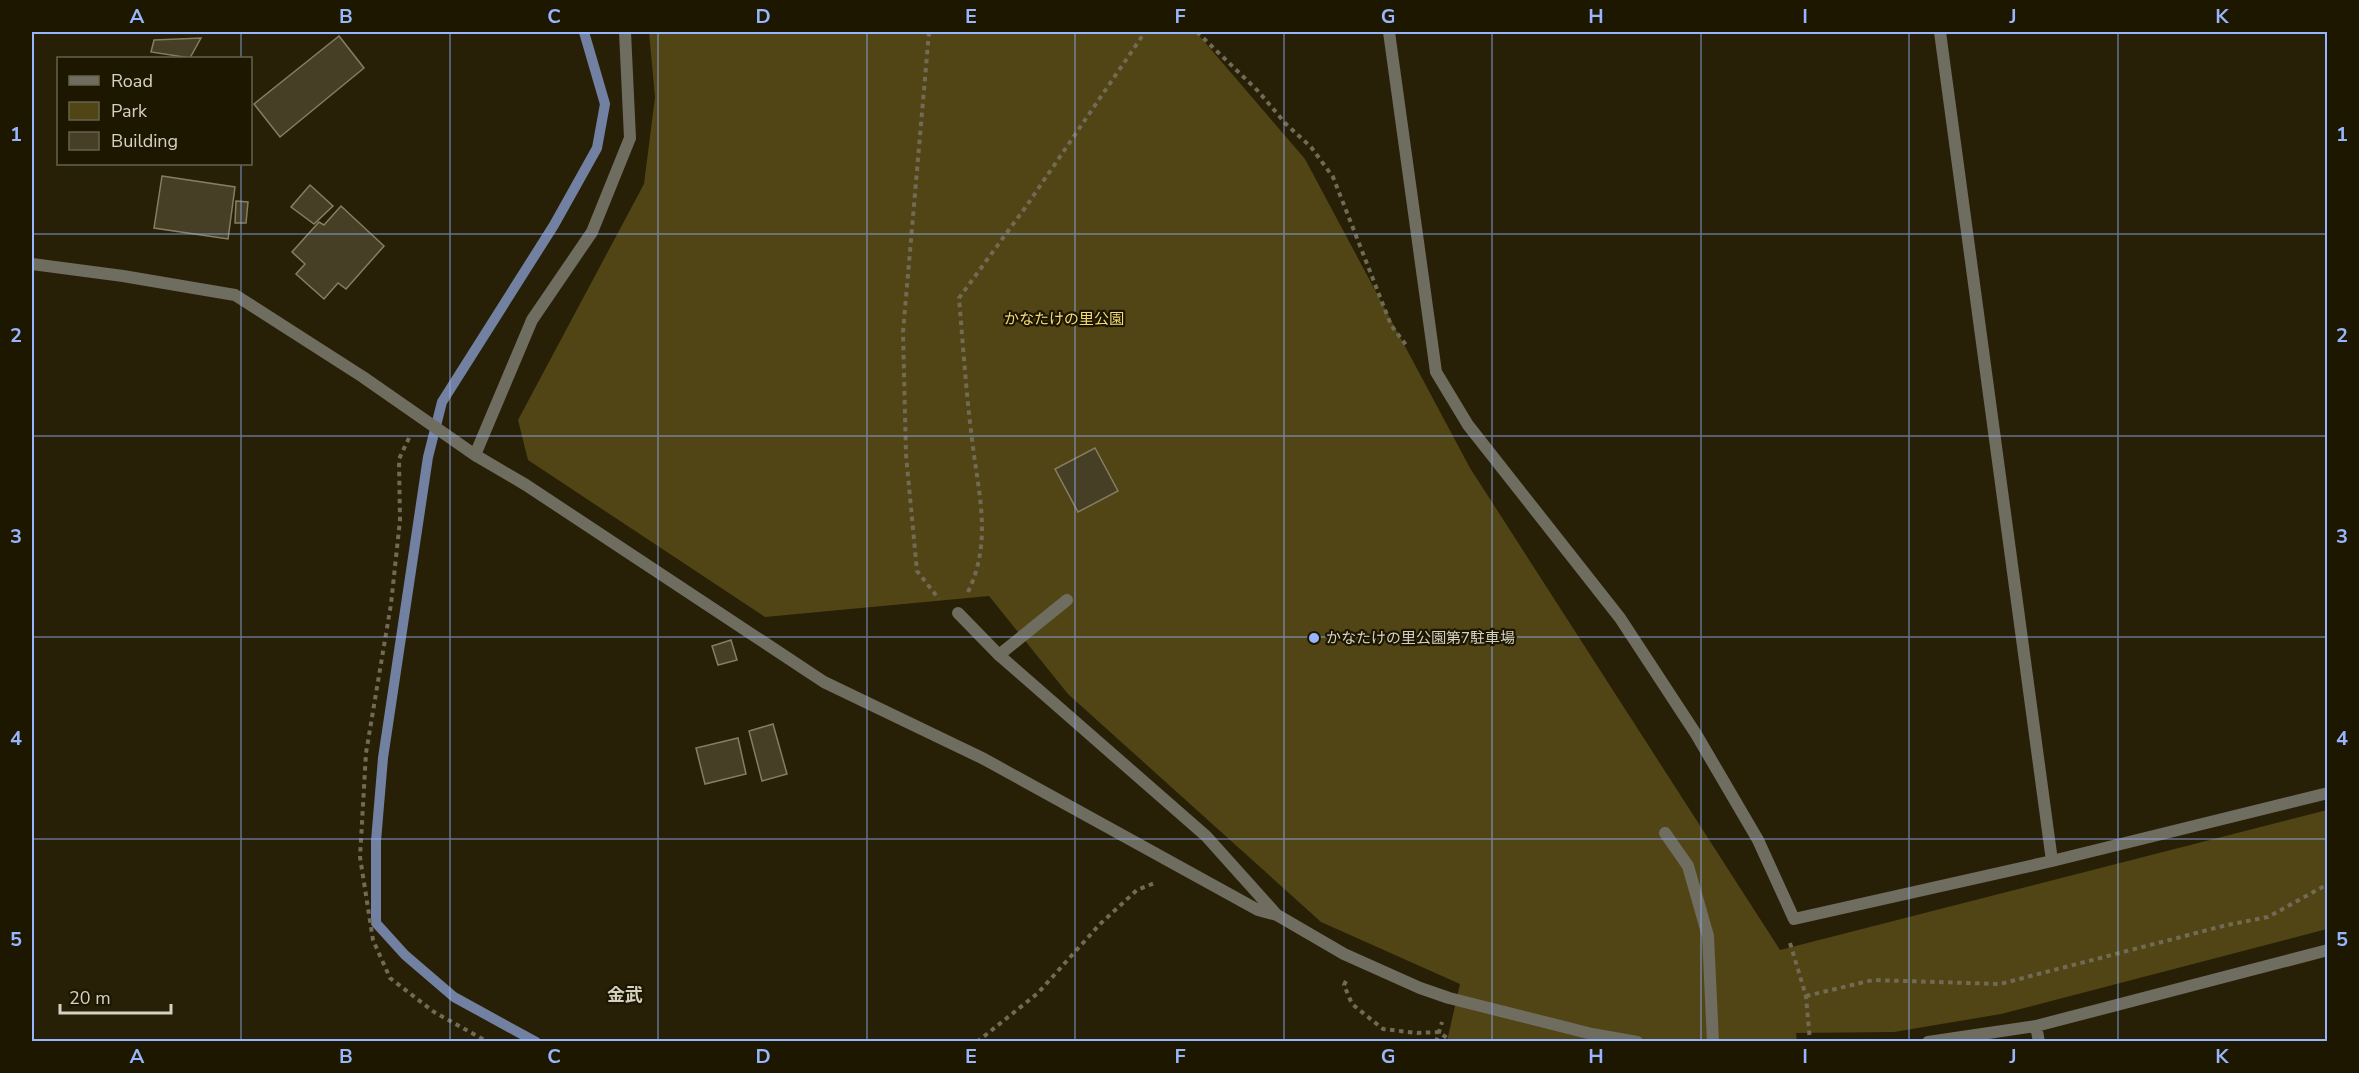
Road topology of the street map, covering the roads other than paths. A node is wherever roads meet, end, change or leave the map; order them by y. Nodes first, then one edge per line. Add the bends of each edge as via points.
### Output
1 (625, 32) edge
2 (1389, 32) edge
3 (1940, 32) edge
4 (32, 264) edge
5 (475, 455) junction
6 (1067, 600) dead end
7 (958, 613) road end
8 (999, 655) junction
9 (2328, 793) edge
10 (1665, 833) dead end
11 (2052, 861) junction
12 (1277, 915) junction
13 (2328, 950) edge
14 (2036, 1026) junction
15 (1637, 1041) edge
16 (1713, 1041) edge
17 (1929, 1041) edge
18 (2038, 1041) edge

1 - 5 street via 630,138 592,232 532,320
2 - 11 street via 1436,372 1468,425 1620,618 1696,734 1758,840 1794,919
3 - 11 street
4 - 5 street via 235,295 363,376
5 - 12 street via 824,682 984,759 1186,872 1258,910
6 - 8 street
7 - 8 street
8 - 12 street via 1206,836
9 - 11 street
10 - 16 street via 1688,866 1708,936
12 - 15 street via 1354,958 1420,988 1592,1034
13 - 14 street
14 - 17 street
14 - 18 street

